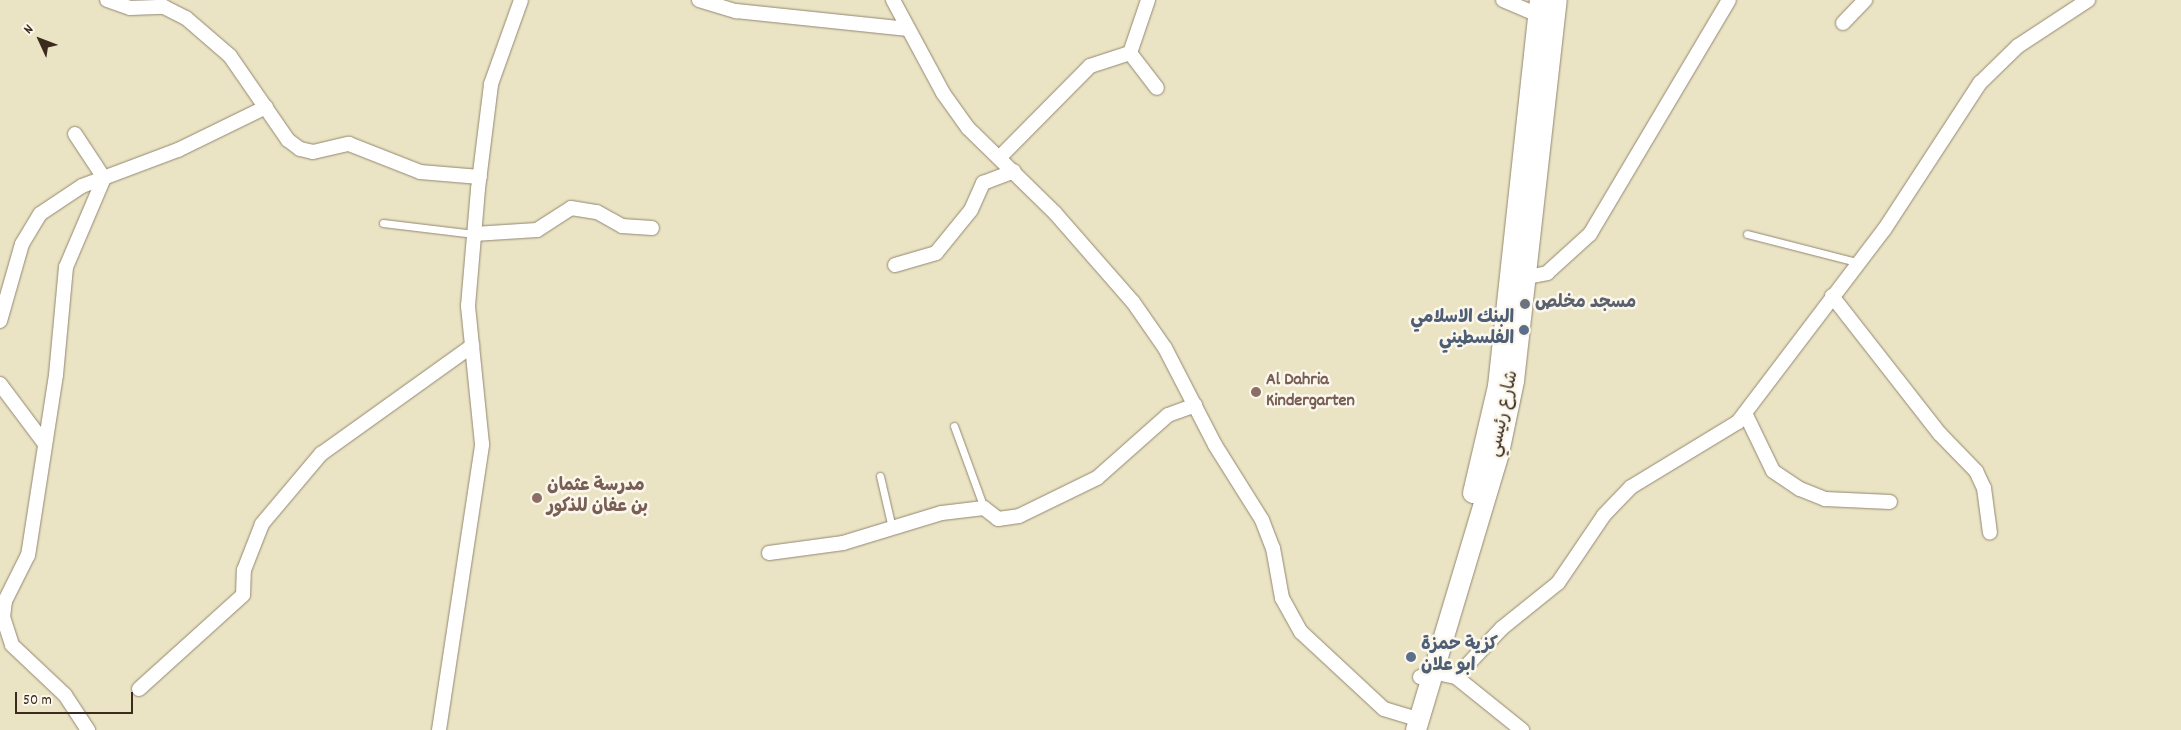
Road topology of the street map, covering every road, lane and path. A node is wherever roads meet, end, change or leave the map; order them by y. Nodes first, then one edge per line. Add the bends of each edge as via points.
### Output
1 (107, 0) edge
2 (521, 0) edge
3 (699, 0) edge
4 (893, 0) edge
5 (1148, 0) edge
6 (1503, 0) edge
7 (1557, 0) edge
8 (1729, 0) edge
9 (1865, 0) edge
10 (2088, 0) edge
11 (1539, 8) edge
12 (1843, 23) dead end
13 (908, 29) junction
14 (1130, 53) junction
15 (1157, 88) dead end
16 (266, 107) junction
17 (75, 134) dead end
18 (1000, 157) junction
19 (1014, 171) junction
20 (480, 177) junction
21 (104, 178) junction
22 (383, 223) dead end
23 (652, 228) dead end
24 (474, 234) junction
25 (1747, 234) dead end
26 (1860, 263) junction
27 (895, 265) dead end
28 (1517, 279) junction
29 (1832, 296) junction
30 (0, 321) edge
31 (472, 346) junction
32 (0, 384) edge
33 (1195, 405) junction
34 (1745, 413) junction
35 (954, 426) dead end
36 (45, 444) junction
37 (880, 476) dead end
38 (1890, 502) dead end
39 (984, 508) junction
40 (892, 528) junction
41 (1990, 534) dead end
42 (769, 553) dead end
43 (1426, 674) junction
44 (1456, 677) junction
45 (139, 689) dead end
46 (1412, 725) edge
47 (88, 730) edge
48 (440, 730) edge
49 (1522, 730) edge

1 - 16 street via 122,7 164,7 181,14 230,56
2 - 20 street via 491,84
3 - 13 street via 736,11
4 - 13 street
5 - 14 street
6 - 11 street
7 - 28 main road, شارع رئيسي
8 - 28 street via 1590,234 1547,273
9 - 12 street
10 - 26 street via 2018,46 1980,82
11 - 28 main road, شارع رئيسي
13 - 18 street via 943,93 968,128
14 - 15 street
14 - 18 street via 1090,66
16 - 20 street via 288,140 304,151 349,144 420,172
16 - 21 street via 178,150
17 - 21 street
18 - 19 street
19 - 27 street via 983,183 971,210 936,253
19 - 33 street via 1133,302 1165,348
20 - 24 street
21 - 30 street via 52,204 31,226
21 - 36 street via 66,267
22 - 24 lane
23 - 24 street via 622,226 597,212 571,208 538,230
24 - 31 street via 468,306
25 - 26 lane
26 - 29 street
28 - 43 main road, شارع رئيسي via 1514,381 1499,453
29 - 34 street
29 - 41 street via 1940,434 1976,471 1984,488
31 - 45 street via 321,454 262,524 244,570 243,595
31 - 48 street via 482,444
32 - 36 street
33 - 39 street via 1168,415 1097,478 1059,498 1019,516 998,520
33 - 46 street via 1269,534 1282,598 1294,621 1384,709
34 - 38 street via 1773,471 1800,489 1825,500
34 - 44 street via 1738,422 1631,488 1604,515 1558,583 1502,628
35 - 39 lane
36 - 47 street via 28,555 4,601 4,626 18,653 65,694
37 - 40 lane
39 - 40 street via 942,512
40 - 42 street via 843,544
43 - 44 street
43 - 46 main road, شارع رئيسي
44 - 49 street

